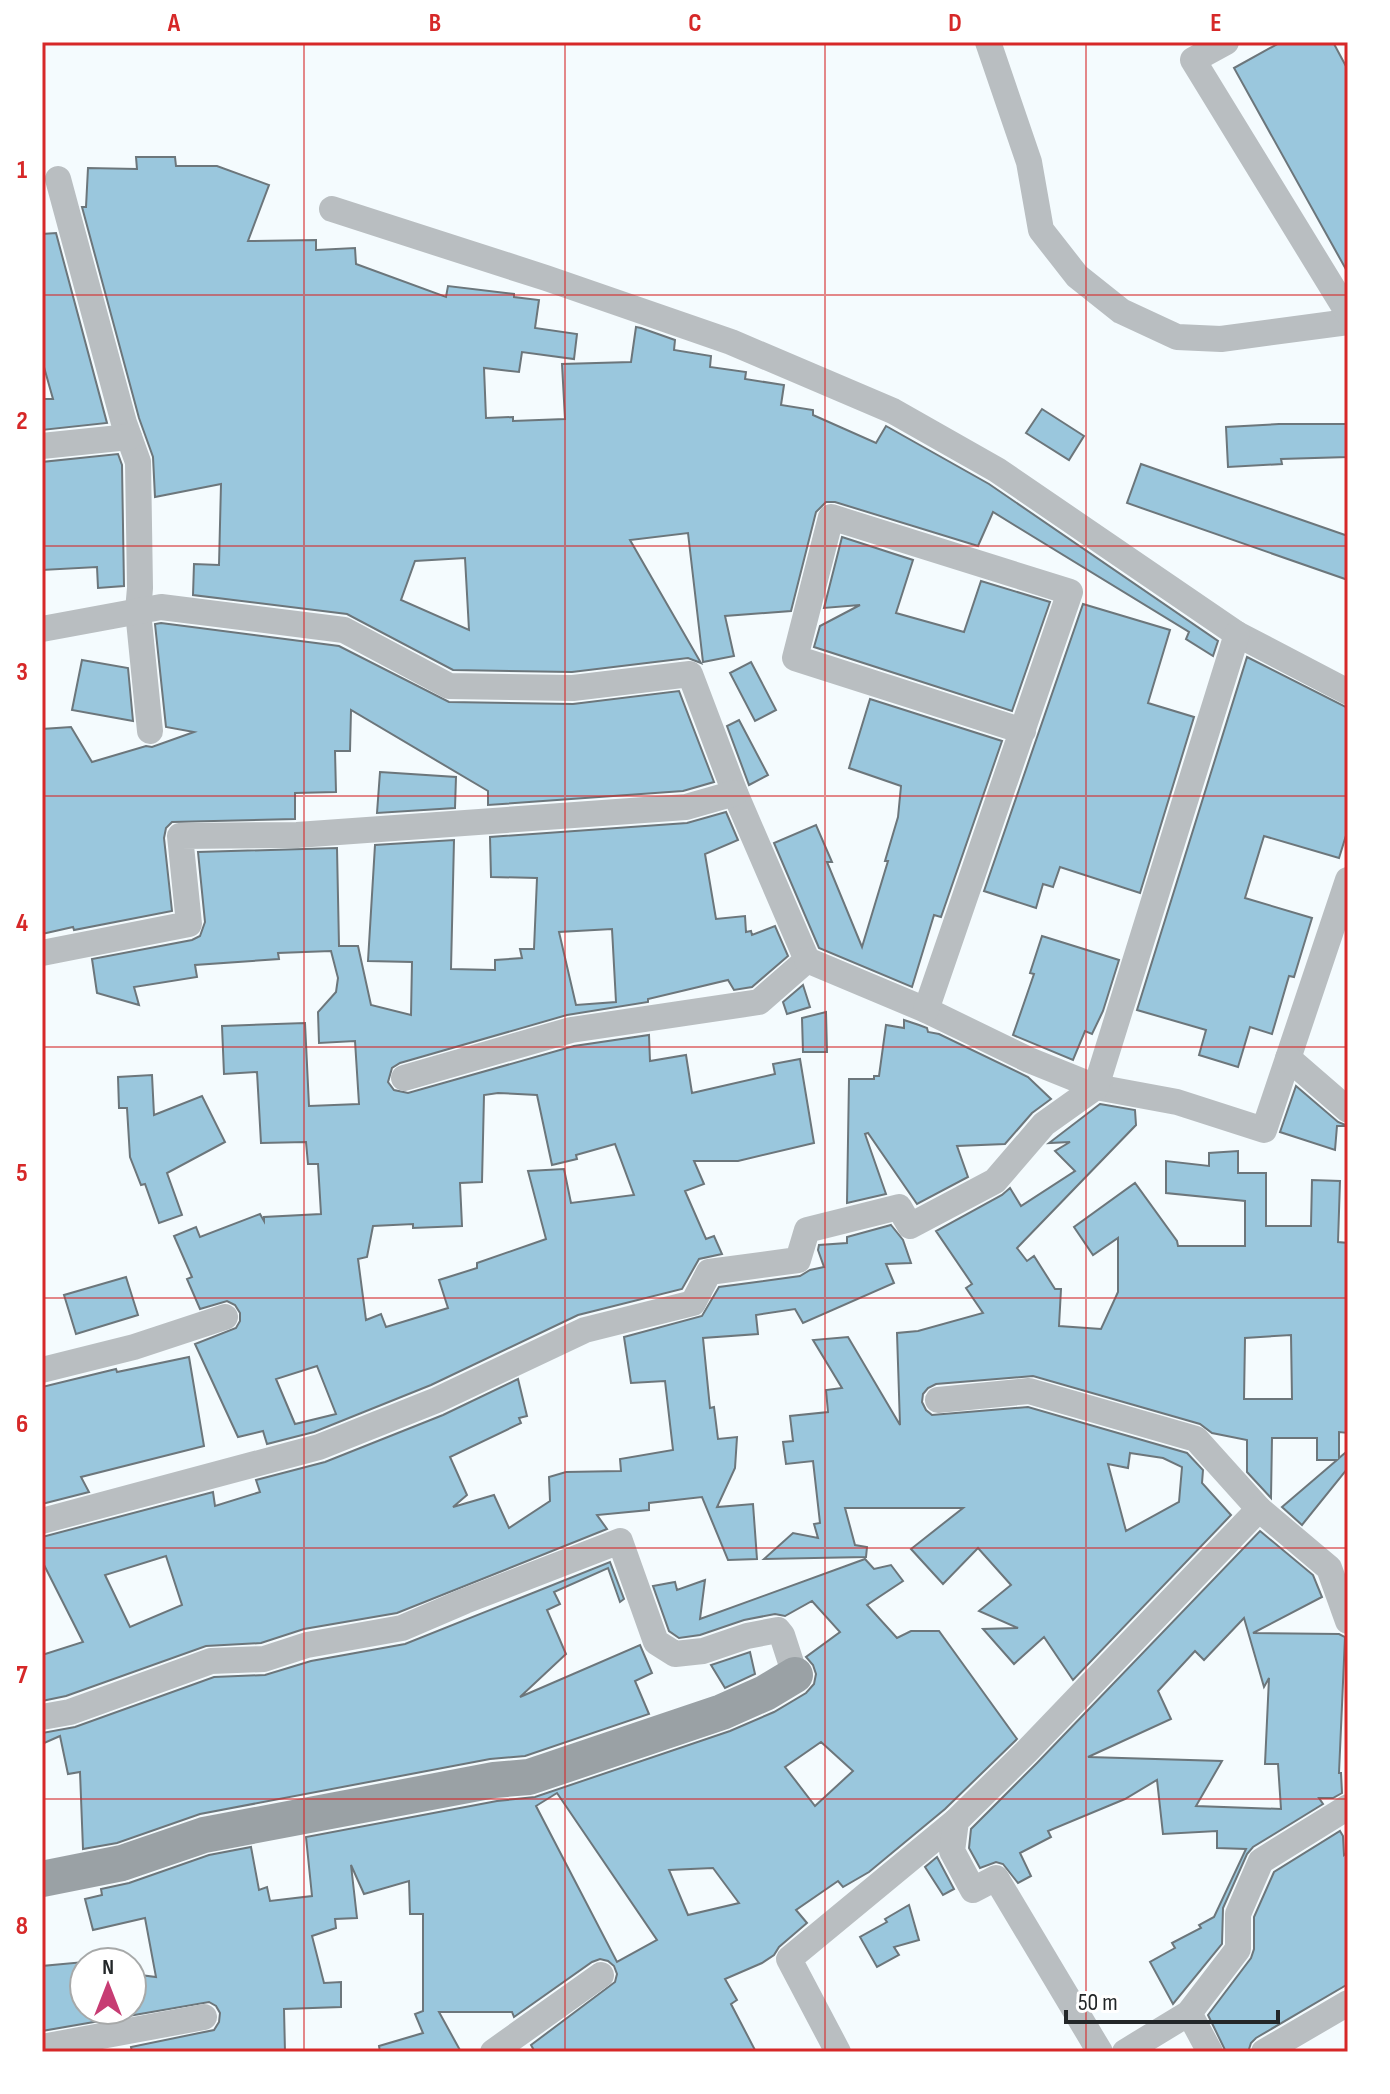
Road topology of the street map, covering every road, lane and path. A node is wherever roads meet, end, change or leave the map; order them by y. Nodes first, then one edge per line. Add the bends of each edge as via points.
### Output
1 (988, 42) edge
2 (1226, 42) edge
3 (58, 179) dead end
4 (332, 209) dead end
5 (1348, 313) edge
6 (1348, 322) edge
7 (129, 437) junction
8 (42, 446) edge
9 (138, 611) junction
10 (42, 629) edge
11 (1237, 634) junction
12 (1348, 692) edge
13 (150, 731) dead end
14 (1023, 731) junction
15 (735, 793) junction
16 (1348, 880) edge
17 (42, 953) edge
18 (807, 960) junction
19 (926, 1010) junction
20 (1288, 1058) junction
21 (404, 1078) dead end
22 (1096, 1087) junction
23 (1348, 1110) edge
24 (225, 1317) dead end
25 (42, 1370) edge
26 (938, 1400) dead end
27 (1259, 1509) junction
28 (42, 1521) edge
29 (1348, 1621) edge
30 (795, 1675) joint
31 (42, 1717) edge
32 (1348, 1807) edge
33 (956, 1821) junction
34 (42, 1879) edge
35 (601, 1975) dead end
36 (1348, 2003) edge
37 (1189, 2013) junction
38 (204, 2017) dead end
39 (42, 2047) edge
40 (493, 2052) edge
41 (838, 2052) edge
42 (1100, 2052) edge
43 (1125, 2052) edge
44 (1210, 2052) edge
45 (1264, 2052) edge

1 - 6 street via 1029,162 1041,230 1077,276 1121,311 1177,337 1221,339
2 - 5 street via 1193,60
3 - 7 street
4 - 11 street via 731,342 893,411 997,470
7 - 8 street
7 - 9 street via 138,462
9 - 10 street
9 - 13 street
9 - 15 street via 161,607 344,630 449,686 573,688 690,674
11 - 12 street
11 - 22 street
14 - 14 street via 795,658 831,517 1070,592
14 - 19 street
15 - 17 street via 686,807 297,835 180,836 189,924
15 - 18 street
16 - 20 street
18 - 19 street
18 - 21 street via 759,1002 571,1030
19 - 22 street
20 - 22 street via 1264,1130 1177,1102
20 - 23 street
22 - 28 street via 1044,1124 995,1181 910,1226 899,1207 807,1230 798,1260 709,1272 693,1303 585,1330 437,1400 319,1447
24 - 25 street
26 - 27 street via 1029,1391 1196,1439
27 - 29 street via 1329,1568
27 - 33 street
30 - 31 street via 778,1630 675,1654 656,1642 620,1541 402,1628 307,1645 264,1659 211,1661 70,1712
30 - 34 street via 722,1712 529,1777 204,1835 122,1863
32 - 37 street via 1261,1861 1238,1914 1238,1949
33 - 41 street via 789,1959
33 - 42 street via 952,1851 973,1890 996,1878
35 - 40 street
36 - 45 street
37 - 43 street
37 - 44 street
38 - 39 street

